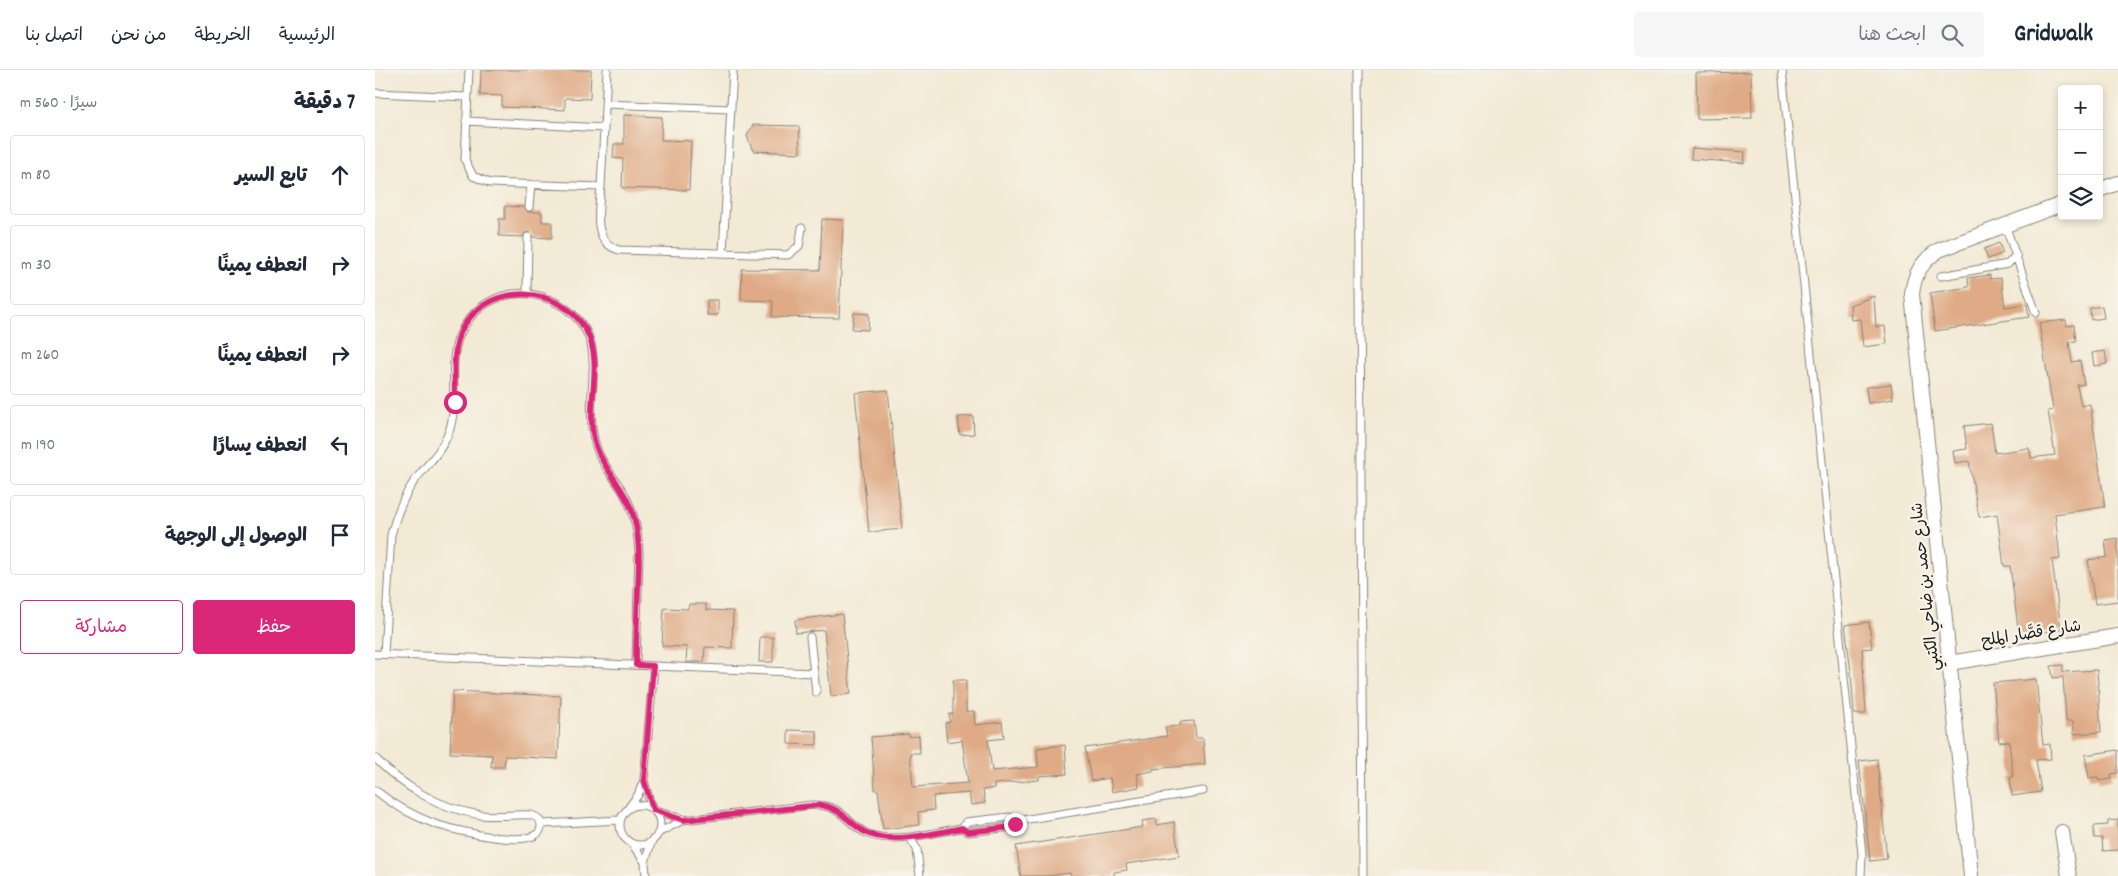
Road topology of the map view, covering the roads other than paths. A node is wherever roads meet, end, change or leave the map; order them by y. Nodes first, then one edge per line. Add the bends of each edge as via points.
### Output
1 (469, 70) edge
2 (607, 70) edge
3 (733, 70) edge
4 (1359, 70) edge
5 (1782, 70) edge
6 (375, 93) edge
7 (467, 97) junction
8 (605, 104) junction
9 (731, 109) junction
10 (466, 121) junction
11 (604, 128) junction
12 (2118, 183) edge
13 (531, 184) junction
14 (601, 187) junction
15 (2103, 189) edge
16 (2058, 206) edge
17 (529, 207) dead end
18 (2005, 226) junction
19 (802, 228) dead end
20 (528, 237) dead end
21 (723, 253) junction
22 (2016, 255) junction
23 (1941, 276) dead end
24 (527, 293) junction
25 (2036, 313) dead end
26 (2118, 636) edge
27 (810, 637) dead end
28 (375, 654) edge
29 (383, 654) junction
30 (1949, 663) junction
31 (636, 665) junction
32 (653, 666) junction
33 (814, 674) junction
34 (816, 692) dead end
35 (375, 758) edge
36 (644, 780) junction
37 (375, 790) edge
38 (1203, 791) dead end
39 (629, 807) junction
40 (653, 810) junction
41 (620, 820) junction
42 (683, 820) junction
43 (541, 824) junction
44 (2062, 832) dead end
45 (658, 833) junction
46 (909, 837) junction
47 (652, 840) junction
48 (632, 843) junction
49 (645, 862) junction
50 (646, 876) edge
51 (920, 876) edge
52 (1363, 876) edge
53 (1861, 876) edge
54 (1971, 876) edge
55 (2069, 876) edge

1 - 7 lane
2 - 8 lane
3 - 9 lane
4 - 52 lane
5 - 53 lane via 1862,854
6 - 7 lane
7 - 10 lane
8 - 9 lane
8 - 11 lane
9 - 21 lane
10 - 11 lane
10 - 13 lane via 465,160 473,176 490,183
11 - 14 lane
12 - 15 street
13 - 14 lane
13 - 17 lane
14 - 21 lane via 600,233 613,249
16 - 18 street, شارع حمد بن ضاحي الكتبي
18 - 22 lane
18 - 30 street, شارع حمد بن ضاحي الكتبي via 1919,256 1911,267 1908,281 1912,294
19 - 21 lane via 799,246 788,254
20 - 24 lane
22 - 23 lane via 2008,264
22 - 25 lane
24 - 29 lane via 503,296 484,304 469,319 459,336 455,356 455,407 450,430 437,455 406,494 391,534
24 - 31 lane via 553,300 566,308 577,318 591,343 595,357 591,421 594,441 603,465 626,498 638,537
26 - 30 street, شارع قصَّار المِلح
27 - 33 lane
28 - 29 lane
29 - 31 lane
30 - 54 street, شارع حمد بن ضاحي الكتبي
31 - 32 lane
32 - 33 lane
32 - 36 lane
33 - 34 lane
35 - 43 lane via 409,786 450,807 489,816 532,815
36 - 39 lane
36 - 40 lane
37 - 43 lane via 420,818 473,834 532,838 539,834
38 - 46 lane via 1016,822 1011,827 968,832 962,828
39 - 40 lane via 641,804
39 - 41 lane
40 - 42 lane
40 - 45 lane via 660,821
41 - 43 lane
41 - 48 lane via 621,831
42 - 45 lane
42 - 46 lane via 821,805 837,810 872,835
44 - 55 street
45 - 47 lane
46 - 51 lane via 917,850
47 - 48 lane
47 - 49 lane
48 - 49 lane
49 - 50 lane

